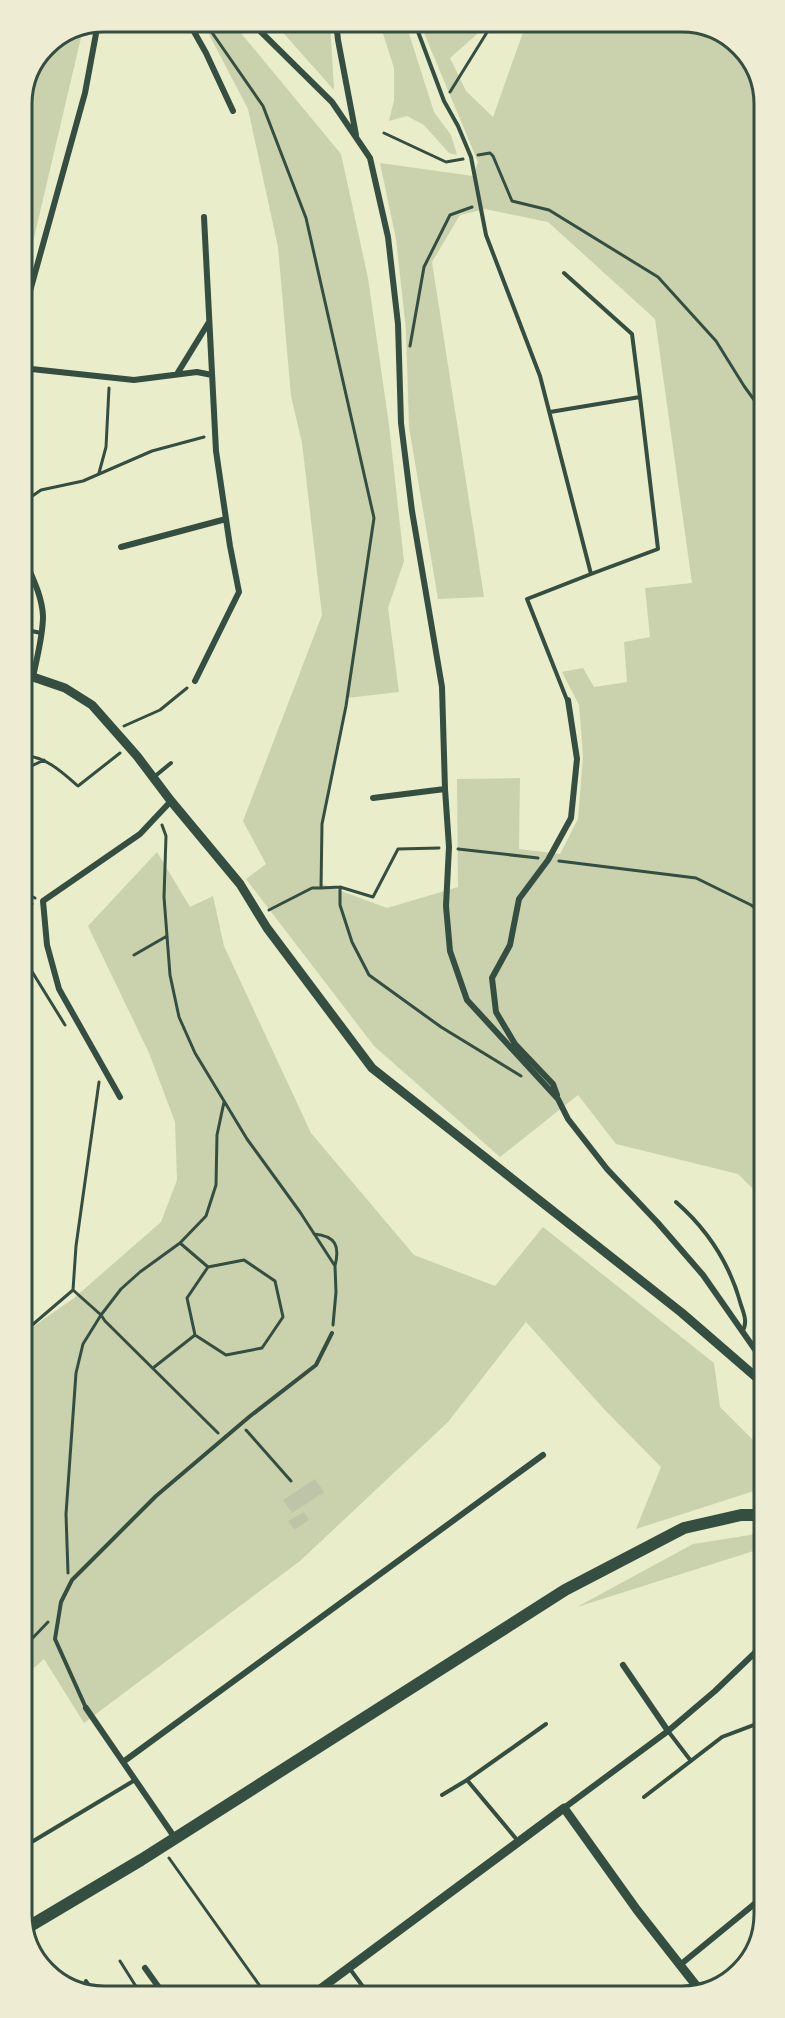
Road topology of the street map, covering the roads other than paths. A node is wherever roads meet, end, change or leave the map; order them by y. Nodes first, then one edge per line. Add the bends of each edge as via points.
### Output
1 (194, 32) edge
2 (263, 32) edge
3 (337, 32) edge
4 (418, 32) edge
5 (96, 33) edge
6 (233, 111) dead end
7 (356, 138) junction
8 (204, 217) dead end
9 (564, 273) dead end
10 (32, 284) edge
11 (209, 322) junction
12 (32, 369) edge
13 (177, 374) junction
14 (212, 375) junction
15 (640, 397) junction
16 (550, 412) junction
17 (226, 519) junction
18 (121, 547) dead end
19 (591, 574) junction
20 (32, 576) edge
21 (32, 631) edge
22 (41, 633) junction
23 (33, 677) joint
24 (195, 681) road end
25 (568, 700) joint
26 (171, 763) dead end
27 (153, 778) junction
28 (445, 789) junction
29 (373, 798) dead end
30 (171, 801) junction
31 (120, 1097) dead end
32 (558, 1099) junction
33 (676, 1202) dead end
34 (741, 1332) junction
35 (332, 1333) road end
36 (754, 1349) edge
37 (754, 1375) edge
38 (543, 1455) dead end
39 (754, 1515) edge
40 (754, 1654) edge
41 (623, 1665) dead end
42 (86, 1708) joint
43 (546, 1724) dead end
44 (754, 1725) edge
45 (668, 1731) junction
46 (692, 1761) junction
47 (123, 1762) junction
48 (136, 1780) junction
49 (467, 1780) junction
50 (441, 1795) dead end
51 (644, 1797) dead end
52 (564, 1809) junction
53 (176, 1838) junction
54 (32, 1842) edge
55 (519, 1842) junction
56 (754, 1904) edge
57 (32, 1925) edge
58 (680, 1965) junction
59 (145, 1968) dead end
60 (349, 1968) junction
61 (86, 1981) dead end
62 (88, 1985) edge
63 (696, 1985) edge
64 (158, 1986) edge
65 (324, 1986) edge
66 (362, 1986) edge

1 - 6 street
2 - 7 street via 332,102
3 - 7 street
4 - 16 lane via 444,101 471,157 486,235
5 - 10 street via 85,93
7 - 28 street via 370,158 388,237 398,324 401,423 442,687
8 - 11 street
9 - 15 lane via 633,334
11 - 13 street
11 - 14 street
12 - 13 street via 134,380
13 - 14 street
14 - 17 street via 216,451
15 - 16 lane
15 - 19 lane via 658,549
16 - 19 lane
17 - 18 street
17 - 24 street via 239,592
19 - 25 lane via 527,599
20 - 22 street via 43,615
21 - 22 lane
22 - 23 street
23 - 27 street via 65,688 92,705
25 - 32 street via 577,759 571,818 548,860 519,899 510,945 492,978 496,1012 515,1044 553,1083
26 - 27 lane
27 - 30 street
28 - 29 street
28 - 32 street via 450,951 467,1000
30 - 31 street via 140,834 43,901 47,945 59,989
30 - 37 street via 240,884 267,928 372,1068
32 - 34 street via 568,1119 607,1169 703,1275
33 - 34 lane via 707,1234 727,1266 745,1318 746,1326
34 - 36 street
35 - 42 lane via 316,1365 156,1496 72,1580 61,1602 55,1639
38 - 47 street
39 - 53 highway via 684,1528 565,1590
40 - 45 street
41 - 45 street
42 - 47 street
43 - 49 lane
44 - 46 lane via 722,1737
45 - 46 lane
45 - 52 street
46 - 51 lane
47 - 48 street
48 - 53 street
48 - 54 lane
49 - 50 lane
49 - 55 lane
52 - 55 street
52 - 58 street
53 - 57 highway
55 - 60 street
56 - 58 street
58 - 63 street
59 - 64 street
60 - 65 street
60 - 66 lane
61 - 62 lane

